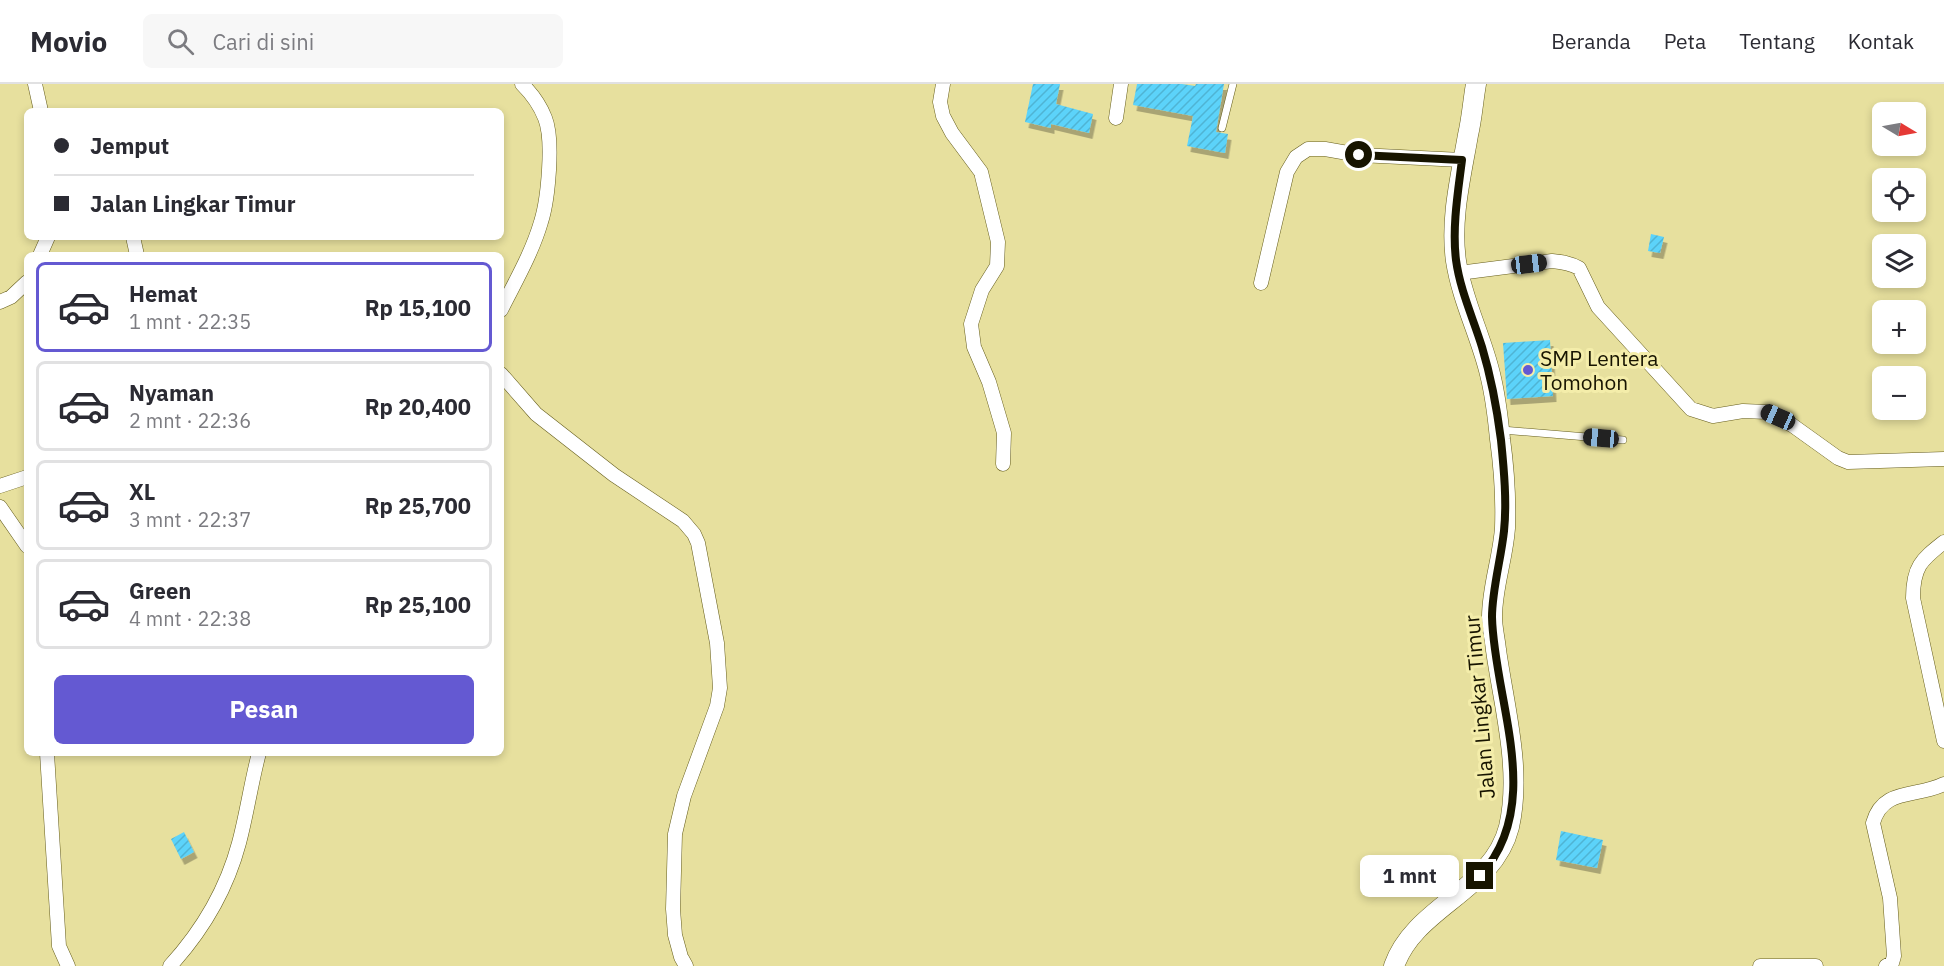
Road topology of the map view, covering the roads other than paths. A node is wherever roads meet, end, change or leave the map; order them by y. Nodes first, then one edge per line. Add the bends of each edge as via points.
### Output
1 (35, 84) edge
2 (522, 84) edge
3 (943, 84) edge
4 (1121, 84) edge
5 (1233, 84) edge
6 (1476, 84) edge
7 (40, 108) edge
8 (1116, 118) dead end
9 (1222, 128) dead end
10 (1462, 160) junction
11 (1459, 273) junction
12 (1261, 284) dead end
13 (24, 285) edge
14 (0, 302) edge
15 (504, 304) edge
16 (504, 377) edge
17 (1499, 430) junction
18 (1623, 440) dead end
19 (1944, 459) edge
20 (1003, 464) dead end
21 (24, 478) edge
22 (0, 486) edge
23 (0, 507) edge
24 (21, 526) edge
25 (1944, 542) edge
26 (1944, 741) edge
27 (47, 756) edge
28 (258, 756) edge
29 (1944, 784) edge
30 (68, 966) edge
31 (170, 966) edge
32 (686, 966) edge
33 (1394, 966) edge
34 (1760, 966) edge
35 (1816, 966) edge
36 (1886, 966) edge

1 - 7 street
2 - 15 street via 546,120 550,152 542,221
3 - 20 street via 943,116 981,172 996,233 997,266 982,290 970,324 974,347 1004,433
4 - 8 street
5 - 9 lane
6 - 10 main road, Jalan Lingkar Timur
10 - 11 main road, Jalan Lingkar Timur via 1455,240
10 - 12 street via 1308,149 1296,157 1287,172
11 - 17 main road, Jalan Lingkar Timur via 1491,375
11 - 19 street via 1565,262 1579,268 1598,307 1691,409 1713,416 1767,412 1848,462
13 - 14 street
16 - 32 street via 536,414 614,475 683,521 698,543 717,643 720,688 675,834 675,935
17 - 18 lane
17 - 33 main road, Jalan Lingkar Timur via 1504,529 1492,616 1510,739 1512,807 1503,842 1491,864 1407,941
21 - 22 street
23 - 24 street
25 - 26 street via 1918,567 1913,592
27 - 30 street via 59,946
28 - 31 street via 226,883 206,919
29 - 36 street via 1891,799 1875,815 1873,823 1890,898 1894,956
34 - 35 street

